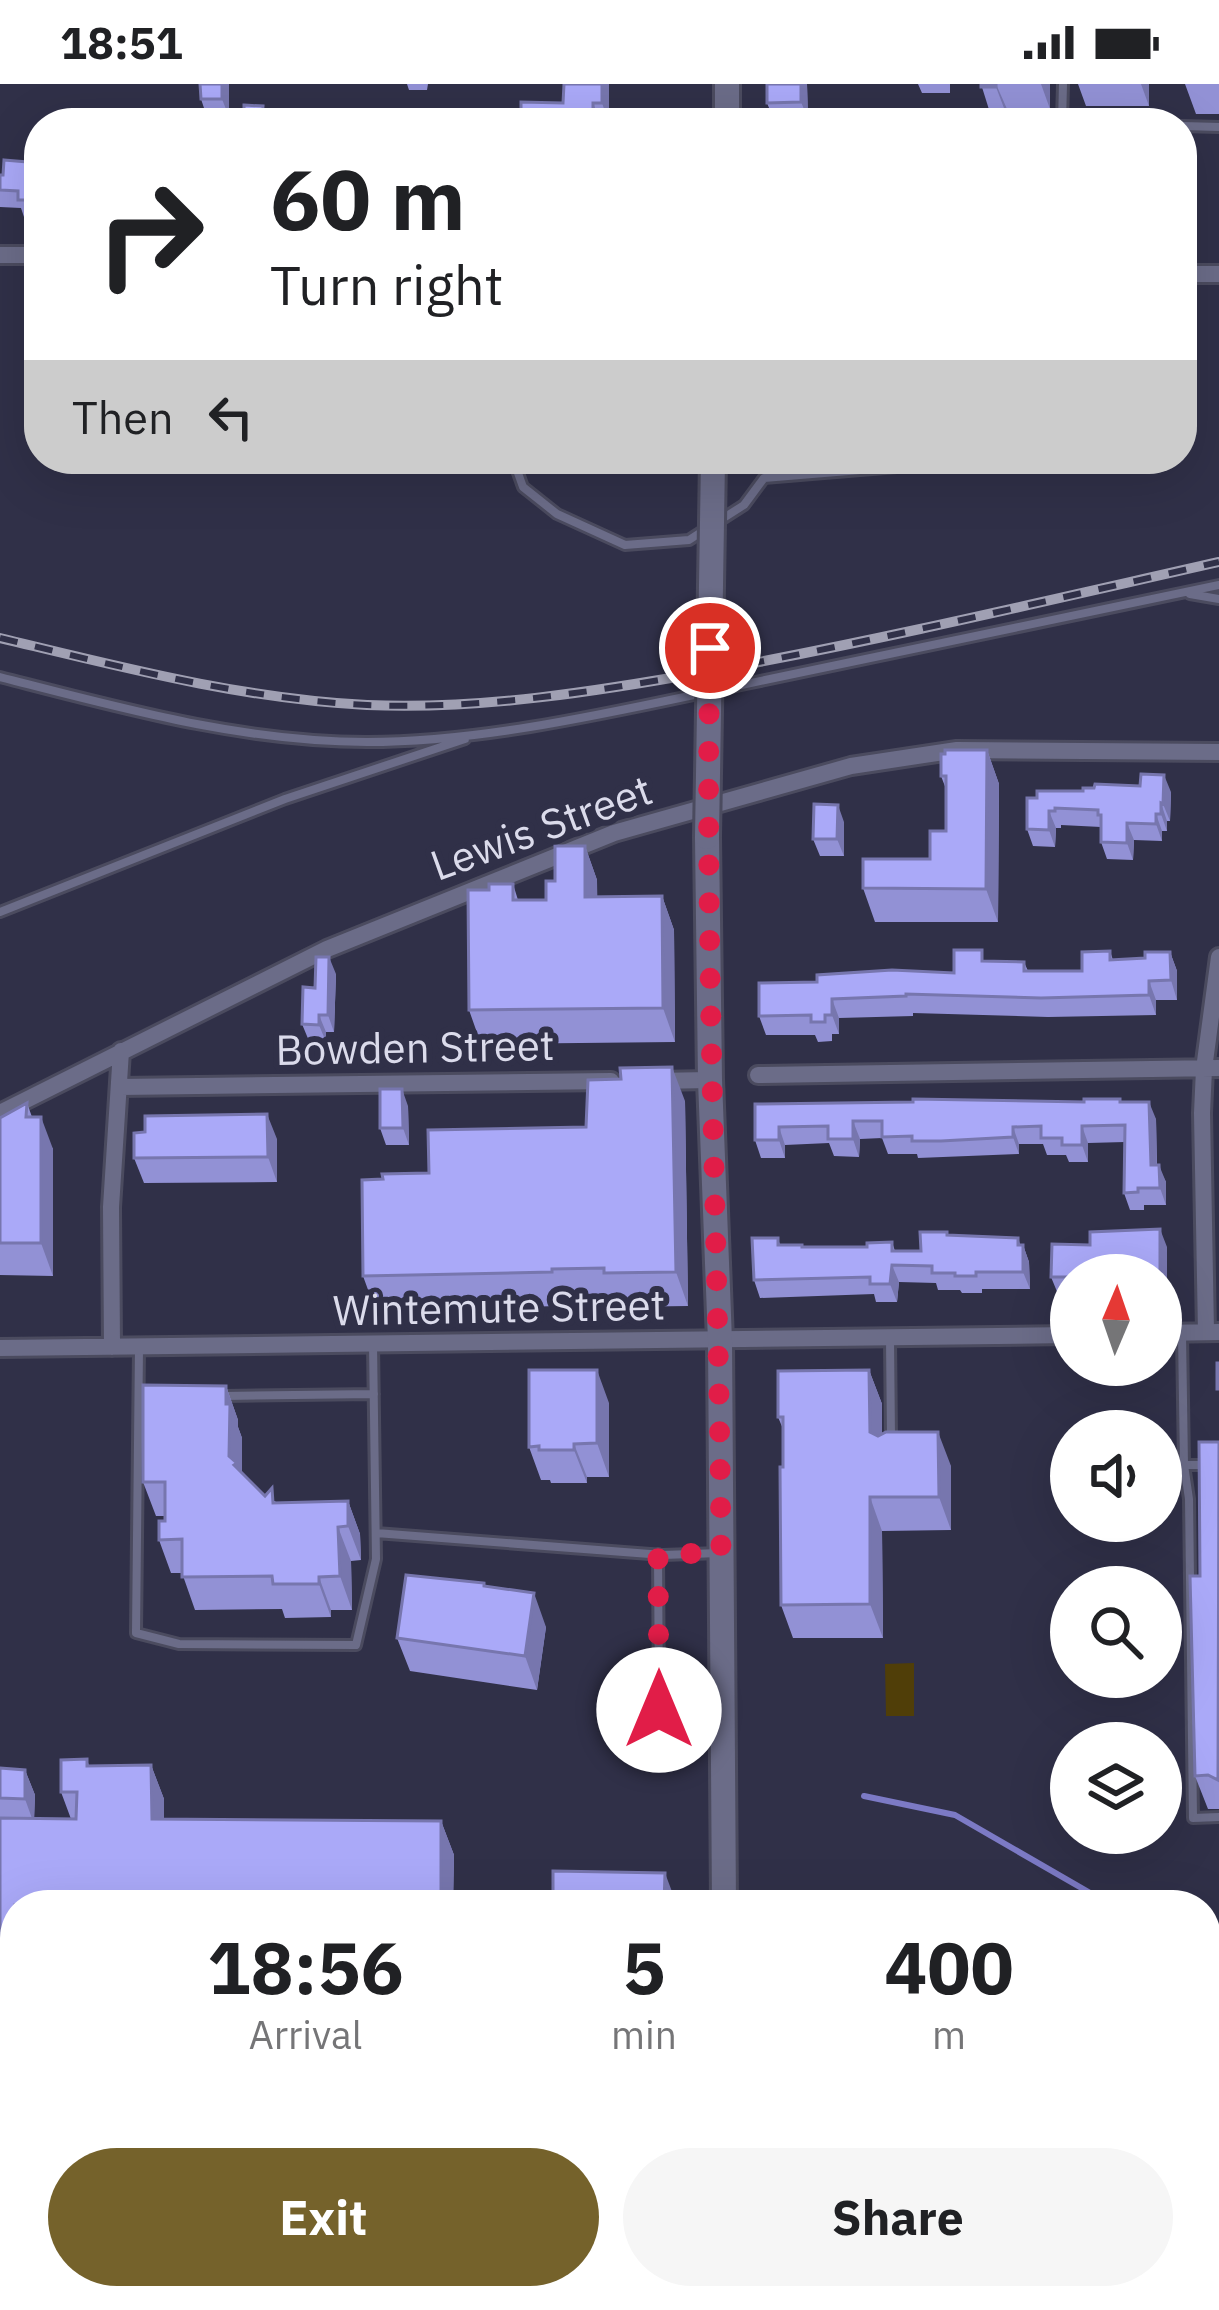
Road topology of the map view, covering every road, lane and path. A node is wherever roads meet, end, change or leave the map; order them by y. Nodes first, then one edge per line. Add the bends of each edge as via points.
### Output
1 (519, 474) edge
2 (713, 474) edge
3 (812, 474) edge
4 (1219, 585) edge
5 (1183, 592) junction
6 (1219, 599) edge
7 (0, 677) edge
8 (477, 735) junction
9 (1219, 752) edge
10 (0, 912) edge
11 (1219, 956) edge
12 (122, 1051) junction
13 (1212, 1068) edge
14 (758, 1075) dead end
15 (710, 1080) junction
16 (120, 1087) junction
17 (0, 1113) edge
18 (1213, 1332) edge
19 (1182, 1333) joint
20 (1050, 1335) edge
21 (890, 1338) junction
22 (720, 1341) junction
23 (373, 1344) junction
24 (112, 1346) junction
25 (139, 1346) junction
26 (0, 1348) edge
27 (374, 1394) junction
28 (209, 1396) edge
29 (891, 1448) edge
30 (1184, 1465) junction
31 (1219, 1465) edge
32 (376, 1533) junction
33 (721, 1553) junction
34 (658, 1554) junction
35 (722, 1710) junction
36 (1219, 1817) edge
37 (724, 1890) edge

1 - 3 lane via 523,488 557,514 625,545 689,540 744,505 764,478
2 - 15 main road, bridge
4 - 5 lane
5 - 6 lane
5 - 8 lane
7 - 8 lane via 276,738
8 - 10 lane via 285,799
9 - 12 street, Lewis Street via 957,750 850,766 614,833 327,949
11 - 13 street
12 - 16 street
12 - 17 street, Lewis Street
13 - 14 street
13 - 18 street via 1202,1113
15 - 16 street, Bowden Street
15 - 22 main road
16 - 24 street
18 - 19 street
19 - 30 lane
20 - 21 street, Wintemute Street
21 - 22 street, Wintemute Street
21 - 29 lane
22 - 23 street, Wintemute Street
22 - 33 main road
23 - 25 street, Wintemute Street
23 - 27 lane
24 - 25 street, Wintemute Street
24 - 26 street, Wintemute Street
25 - 32 lane via 136,1634 179,1644 356,1646
27 - 28 lane
27 - 32 lane
30 - 31 lane
30 - 36 lane via 1192,1818
32 - 34 lane
33 - 34 lane
33 - 35 main road
34 - 35 lane via 659,1710
35 - 37 main road

